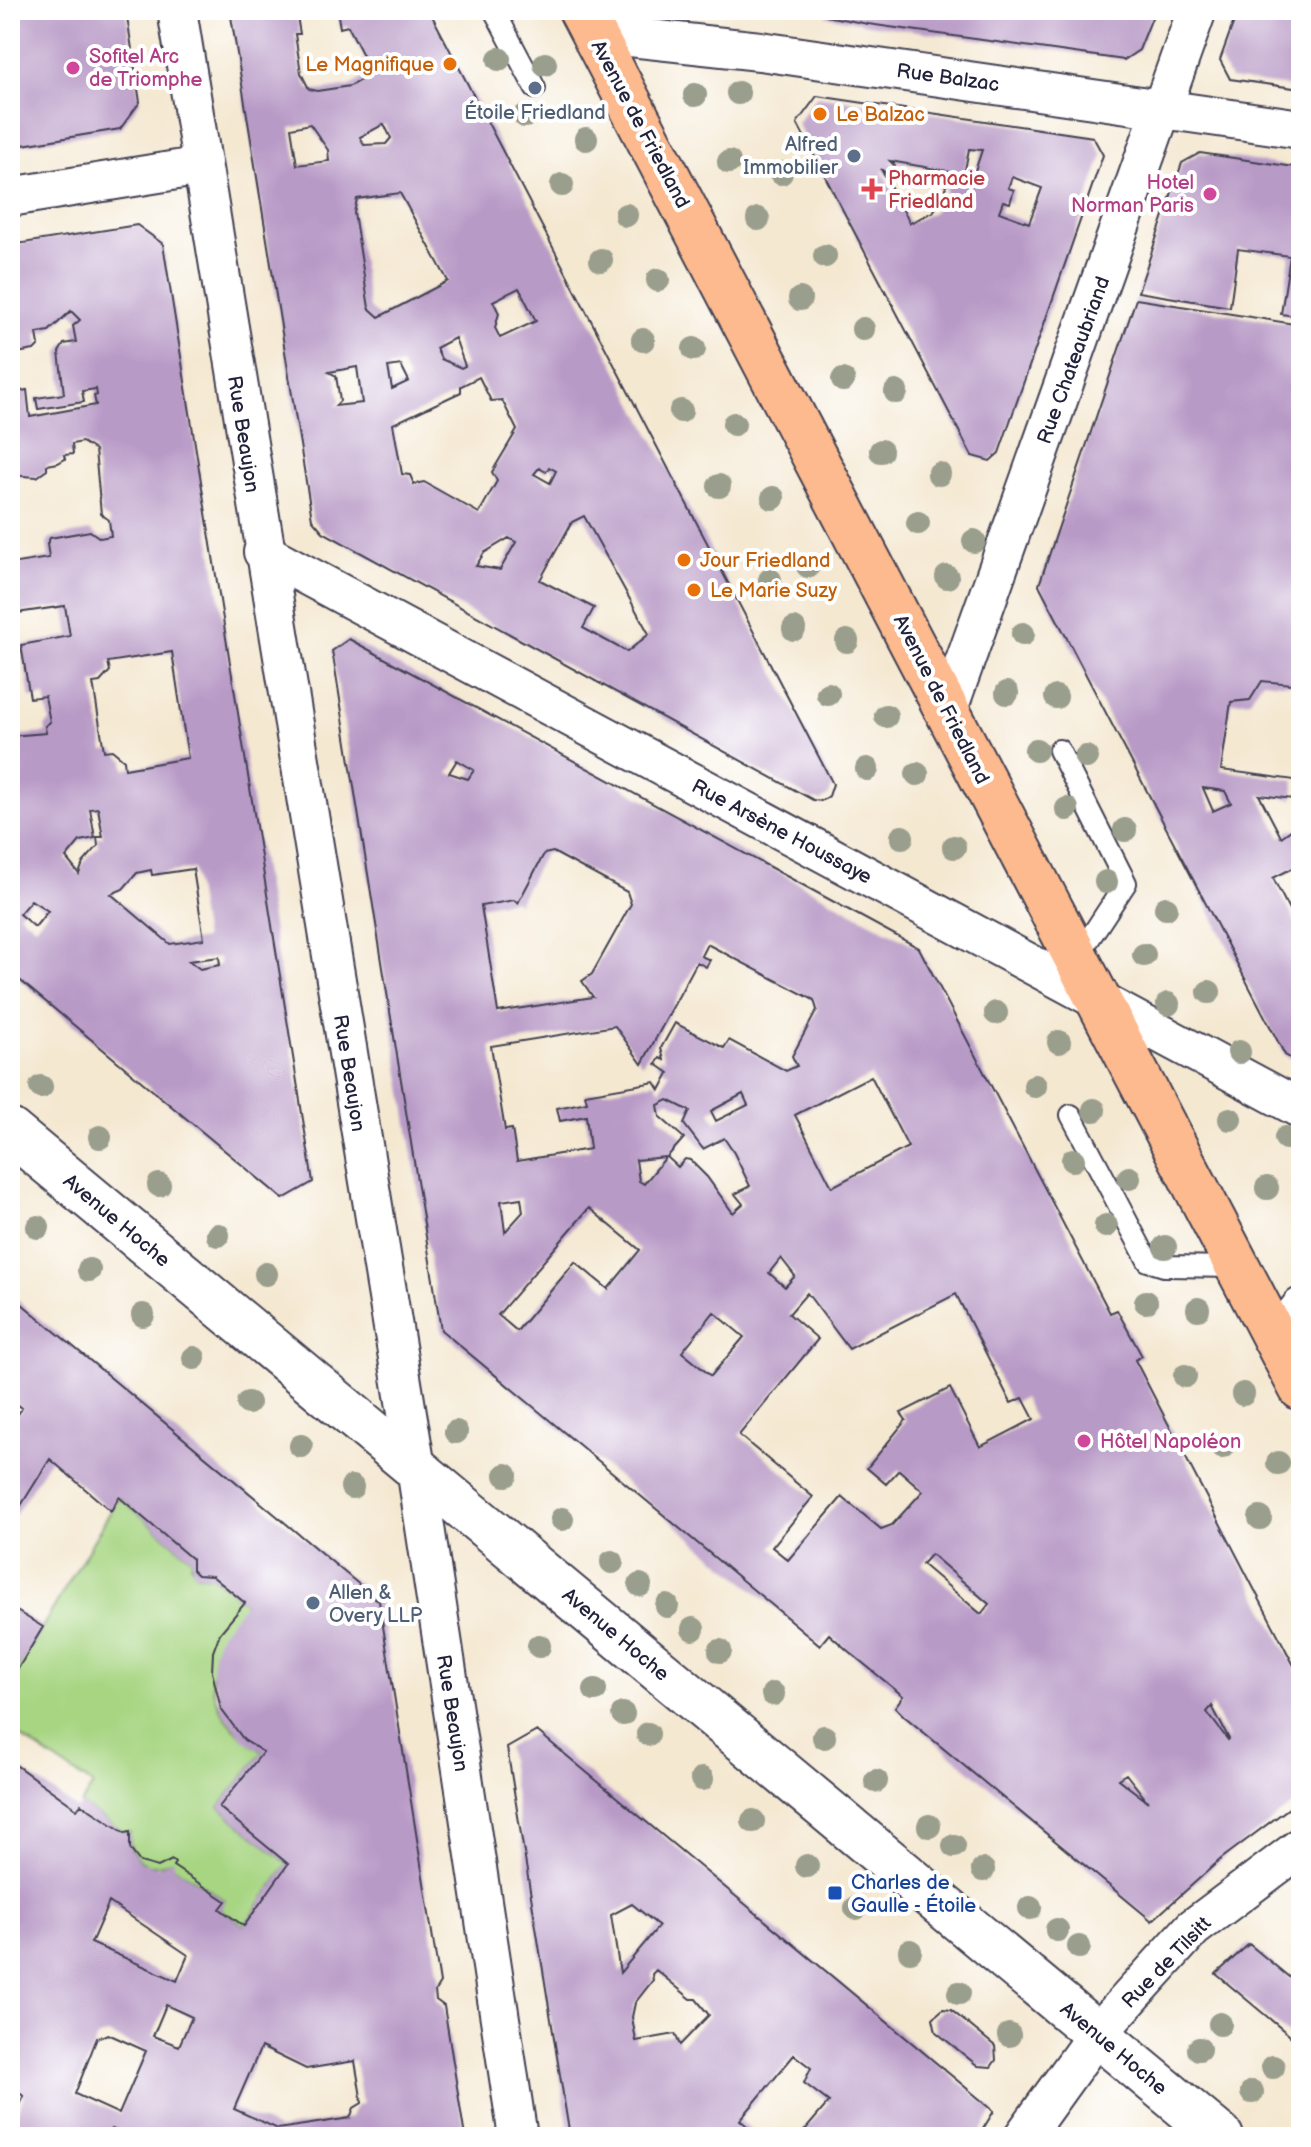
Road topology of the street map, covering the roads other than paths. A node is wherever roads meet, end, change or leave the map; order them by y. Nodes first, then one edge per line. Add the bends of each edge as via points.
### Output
1 (177, 10) edge
2 (494, 10) edge
3 (1197, 10) edge
4 (587, 22) edge
5 (535, 88) dead end
6 (1163, 108) junction
7 (1301, 129) edge
8 (202, 166) junction
9 (10, 197) edge
10 (263, 552) junction
11 (948, 709) junction
12 (1059, 750) dead end
13 (1076, 959) junction
14 (1096, 1000) junction
15 (1301, 1109) edge
16 (1071, 1115) dead end
17 (10, 1131) edge
18 (1237, 1267) junction
19 (1288, 1323) edge
20 (1301, 1388) edge
21 (416, 1468) junction
22 (1301, 1847) edge
23 (1097, 2034) junction
24 (518, 2137) edge
25 (1023, 2137) edge
26 (1221, 2137) edge

1 - 8 street, Rue Beaujon
2 - 5 lane
3 - 6 street, Rue Chateaubriand
4 - 6 street, Rue Balzac
4 - 11 main road, Avenue de Friedland
6 - 7 street, Rue Balzac
6 - 11 street, Rue Chateaubriand
8 - 9 street
8 - 10 street, Rue Beaujon
10 - 14 street, Rue Arsène Houssaye
10 - 21 street, Rue Beaujon
11 - 13 main road, Avenue de Friedland
12 - 13 lane via 1126,883
13 - 14 main road, Avenue de Friedland
14 - 15 street, Rue Arsène Houssaye
14 - 18 main road, Avenue de Friedland
16 - 18 lane via 1148,1261
17 - 21 street, Avenue Hoche
18 - 19 main road, Avenue de Friedland
19 - 20 main road, Avenue de Friedland
21 - 23 street, Avenue Hoche
21 - 24 street, Rue Beaujon
22 - 23 street, Rue de Tilsitt via 1193,1928
23 - 25 street, Rue de Tilsitt
23 - 26 street, Avenue Hoche

